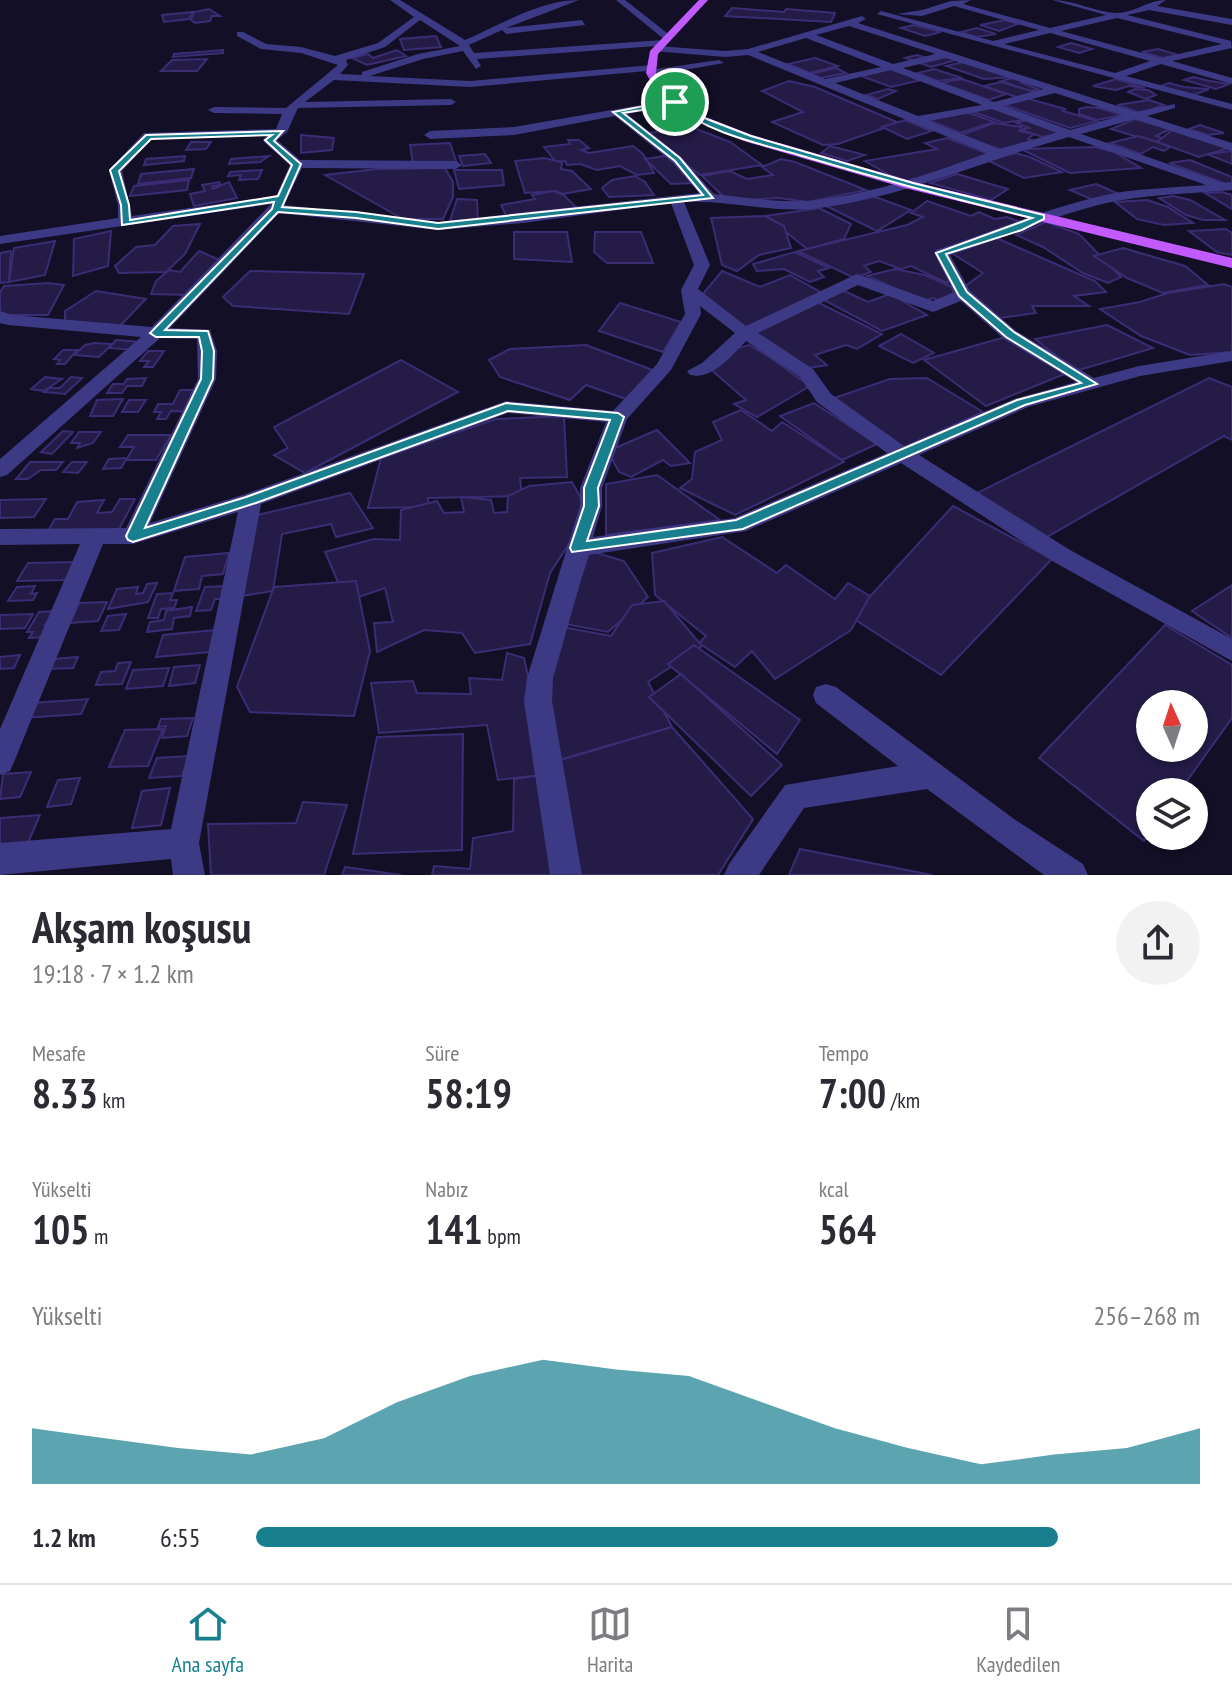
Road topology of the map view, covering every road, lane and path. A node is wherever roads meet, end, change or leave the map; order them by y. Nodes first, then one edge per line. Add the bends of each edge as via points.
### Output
1 (394, 0) edge
2 (575, 0) edge
3 (620, 0) edge
4 (704, 0) edge
5 (939, 0) edge
6 (967, 0) edge
7 (1056, 0) edge
8 (1096, 0) edge
9 (1162, 0) edge
10 (1109, 2) dead end
11 (565, 3) junction
12 (891, 4) dead end
13 (954, 4) junction
14 (1122, 4) dead end
15 (1148, 8) junction
16 (922, 13) junction
17 (881, 14) junction
18 (1115, 15) junction
19 (419, 17) junction
20 (1232, 22) edge
21 (582, 23) junction
22 (849, 23) junction
23 (1054, 30) junction
24 (487, 32) junction
25 (240, 34) dead end
26 (804, 34) junction
27 (995, 43) junction
28 (663, 44) junction
29 (1232, 45) edge
30 (600, 48) junction
31 (467, 49) junction
32 (947, 54) junction
33 (754, 55) junction
34 (336, 59) junction
35 (1161, 61) junction
36 (893, 67) junction
37 (651, 71) junction
38 (332, 77) junction
39 (1113, 77) junction
40 (356, 78) junction
41 (486, 83) junction
42 (823, 83) junction
43 (1232, 83) edge
44 (1054, 90) junction
45 (1196, 98) junction
46 (451, 102) dead end
47 (675, 102) junction
48 (993, 104) junction
49 (1171, 106) dead end
50 (1232, 107) edge
51 (294, 108) junction
52 (214, 110) dead end
53 (617, 112) junction
54 (1138, 116) junction
55 (916, 120) junction
56 (281, 132) junction
57 (1067, 133) junction
58 (430, 135) dead end
59 (1232, 147) edge
60 (998, 153) junction
61 (297, 164) junction
62 (456, 165) dead end
63 (910, 185) junction
64 (1228, 187) edge
65 (710, 197) junction
66 (676, 198) junction
67 (278, 204) junction
68 (1041, 217) junction
69 (125, 223) junction
70 (0, 240) edge
71 (1185, 251) junction
72 (1232, 263) edge
73 (1232, 279) edge
74 (689, 290) junction
75 (963, 294) junction
76 (3, 321) edge
77 (156, 333) junction
78 (745, 333) junction
79 (1232, 356) edge
80 (696, 371) dead end
81 (1091, 384) junction
82 (618, 417) junction
83 (904, 455) junction
84 (0, 470) edge
85 (251, 500) junction
86 (133, 536) junction
87 (0, 537) edge
88 (94, 538) junction
89 (577, 548) junction
90 (1232, 651) edge
91 (826, 695) dead end
92 (0, 762) edge
93 (932, 775) junction
94 (184, 843) junction
95 (0, 859) edge
96 (189, 875) edge
97 (566, 875) edge
98 (740, 875) edge
99 (1072, 875) edge

1 - 19 street
2 - 11 street
3 - 28 street
4 - 28 main road
5 - 13 street
6 - 13 street
7 - 18 street
8 - 10 street
9 - 15 street
11 - 21 street
11 - 24 street
12 - 16 street
13 - 16 street
13 - 23 street
14 - 15 street
15 - 18 street
15 - 20 street
16 - 17 street
17 - 22 street
17 - 27 street
18 - 23 street
18 - 29 street
19 - 31 street
19 - 34 street via 382,46
21 - 24 street
21 - 30 street
22 - 26 street
22 - 32 street
23 - 27 street
23 - 35 street
24 - 31 street
25 - 34 street via 264,47
26 - 33 street
26 - 36 street
27 - 32 street
27 - 39 street
28 - 30 street
28 - 33 street
28 - 37 main road via 653,53
29 - 35 street
30 - 31 street
31 - 40 street via 421,56
31 - 41 street
32 - 36 street
32 - 44 street
33 - 37 street
33 - 42 street
34 - 38 street via 343,65
35 - 39 street
35 - 43 street
36 - 42 street
36 - 48 street
37 - 41 street
37 - 47 main road via 661,91
38 - 40 street
38 - 51 street
39 - 44 street
39 - 45 street
40 - 41 street
42 - 55 street
43 - 45 street
44 - 48 street
44 - 54 street
45 - 50 street
46 - 51 street
47 - 53 street
47 - 63 main road via 691,115 748,138
48 - 55 street
48 - 57 street
49 - 54 street
51 - 52 street
51 - 56 street
53 - 58 street via 514,131
53 - 65 street via 677,160
54 - 57 street
54 - 59 street
55 - 60 street
56 - 61 street via 269,140
56 - 69 street via 148,136 115,170
57 - 60 street
57 - 64 street
60 - 63 street
61 - 62 street
61 - 67 street
63 - 65 street via 818,204 768,205
63 - 68 main road
64 - 68 street via 1105,199
65 - 66 street
66 - 67 street via 438,226
66 - 74 street via 702,265
67 - 69 street
67 - 77 street
68 - 71 main road
68 - 75 street via 941,253
69 - 70 street
71 - 72 main road
71 - 73 main road
74 - 78 street
74 - 82 street via 693,314 665,366
75 - 78 street via 933,307 857,279
75 - 81 street via 1010,335
76 - 77 street
77 - 84 street
77 - 86 street via 204,334 207,379
78 - 80 street via 708,367
78 - 83 street via 807,373 824,398
79 - 81 street
81 - 83 street via 1021,403
82 - 85 street via 506,407
82 - 89 street via 591,488 591,506
83 - 89 street via 738,525
83 - 90 street via 1062,556
85 - 86 street
85 - 94 street
86 - 88 street
87 - 88 street
88 - 92 street
89 - 97 street via 538,701
91 - 93 street
93 - 98 street via 795,795
93 - 99 street
94 - 95 street
94 - 96 street

